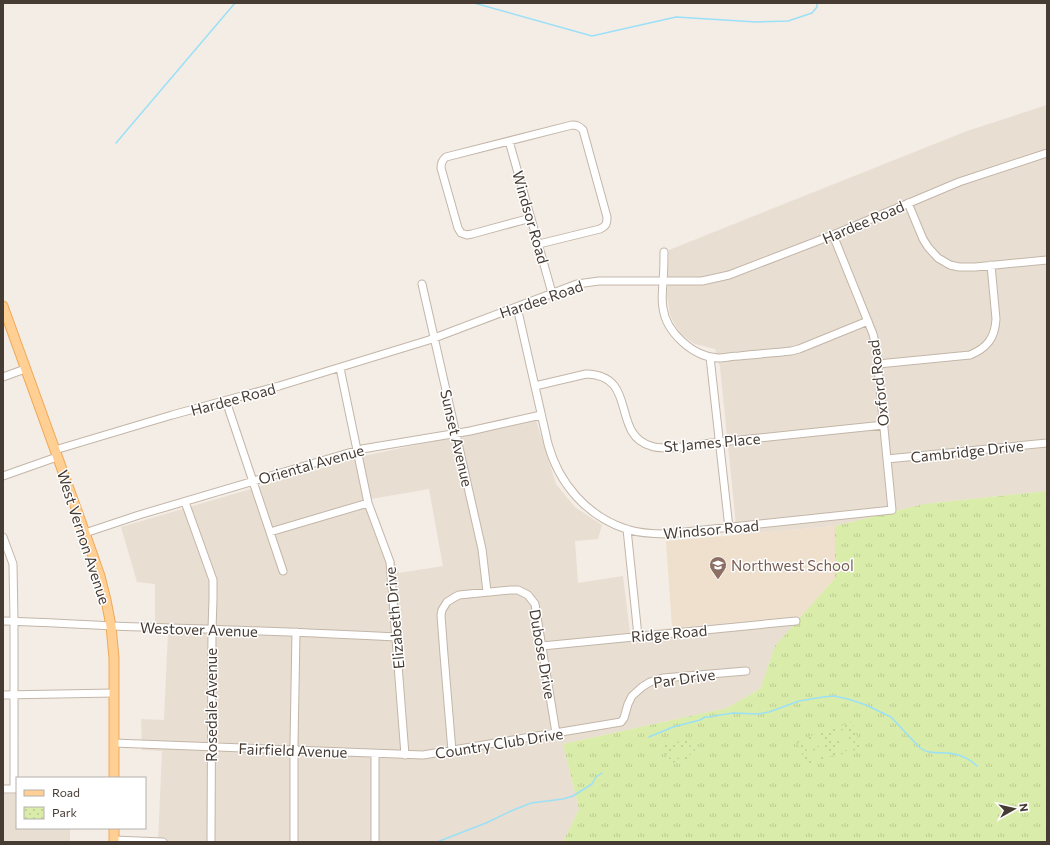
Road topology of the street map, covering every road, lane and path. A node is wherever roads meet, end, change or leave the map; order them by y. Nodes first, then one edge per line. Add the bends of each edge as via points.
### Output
1 (509, 141) junction
2 (1047, 153) edge
3 (908, 203) junction
4 (531, 218) junction
5 (833, 235) junction
6 (539, 244) junction
7 (664, 252) dead end
8 (1047, 260) edge
9 (991, 265) junction
10 (663, 281) junction
11 (422, 284) dead end
12 (552, 293) junction
13 (3, 306) edge
14 (517, 307) junction
15 (868, 321) junction
16 (434, 338) junction
17 (710, 357) junction
18 (878, 364) junction
19 (340, 368) junction
20 (25, 369) junction
21 (3, 377) edge
22 (535, 386) junction
23 (226, 401) junction
24 (541, 415) junction
25 (884, 425) junction
26 (456, 434) junction
27 (720, 442) junction
28 (1047, 443) edge
29 (356, 450) junction
30 (56, 453) junction
31 (887, 459) junction
32 (3, 476) edge
33 (253, 481) junction
34 (890, 490) joint
35 (185, 502) junction
36 (368, 503) junction
37 (728, 528) junction
38 (626, 529) junction
39 (270, 532) junction
40 (85, 533) junction
41 (3, 537) edge
42 (283, 571) dead end
43 (487, 592) junction
44 (3, 620) edge
45 (14, 621) junction
46 (796, 621) dead end
47 (111, 626) junction
48 (212, 629) junction
49 (296, 632) junction
50 (638, 636) junction
51 (396, 637) junction
52 (542, 646) junction
53 (746, 671) dead end
54 (114, 693) junction
55 (3, 695) edge
56 (14, 695) junction
57 (621, 722) joint
58 (556, 734) junction
59 (114, 742) junction
60 (211, 746) junction
61 (294, 750) junction
62 (452, 751) junction
63 (375, 754) junction
64 (405, 755) junction
65 (114, 777) edge
66 (3, 789) edge
67 (16, 789) edge
68 (114, 829) edge
69 (114, 841) edge
70 (164, 842) edge
71 (211, 842) edge
72 (294, 842) edge
73 (375, 842) edge

1 - 4 street, Windsor Road
1 - 4 street via 446,157 441,163 458,228 461,233 467,235
1 - 6 street via 572,125 577,125 583,130 607,222 600,229
2 - 3 street, Hardee Road via 974,176
3 - 5 street, Hardee Road
3 - 9 street via 923,239 938,258 960,267
4 - 6 street, Windsor Road
5 - 10 street, Hardee Road via 729,275 702,281
5 - 15 street, Oxford Road
6 - 12 street, Windsor Road
7 - 10 street
8 - 9 street
9 - 18 street via 996,326 992,337 983,348 970,355
10 - 12 street, Hardee Road via 588,282
10 - 17 street via 662,306 670,328 686,345
11 - 16 street, Sunset Avenue
12 - 14 street, Hardee Road
13 - 20 main road, West Vernon Avenue
14 - 16 street, Hardee Road
14 - 22 street, Windsor Road
15 - 17 street via 791,351
15 - 18 street, Oxford Road
16 - 19 street, Hardee Road
16 - 26 street, Sunset Avenue
17 - 27 street
18 - 25 street, Oxford Road
19 - 23 street, Hardee Road
19 - 29 street, Elizabeth Drive
20 - 21 street
20 - 30 main road, West Vernon Avenue
22 - 24 street, Windsor Road
22 - 27 street, St James Place via 586,374 598,376 618,391 631,431 646,444 658,448
23 - 30 street, Hardee Road via 172,415
23 - 33 street
24 - 26 street, Oriental Avenue
24 - 38 street, Windsor Road via 551,455 565,483 580,501 598,515
25 - 27 street, St James Place
25 - 31 street, Oxford Road
26 - 29 street, Oriental Avenue
26 - 43 street, Sunset Avenue via 482,549
27 - 37 street
28 - 31 street, Cambridge Drive
29 - 33 street, Oriental Avenue
29 - 36 street, Elizabeth Drive
30 - 32 street, Hardee Road
30 - 40 main road, West Vernon Avenue
31 - 34 street, Oxford Road
33 - 35 street, Oriental Avenue
33 - 39 street
34 - 37 street, Windsor Road via 892,510
35 - 40 street, Oriental Avenue
35 - 48 street, Rosedale Avenue via 213,580
36 - 39 street
36 - 51 street, Elizabeth Drive via 390,562
37 - 38 street, Windsor Road via 666,534
38 - 50 street
39 - 42 street
40 - 47 main road, West Vernon Avenue via 100,576
41 - 45 street via 12,564
43 - 52 street, Dubose Drive via 518,590 528,595 534,604
43 - 62 street, Dubose Drive via 455,597 447,602 442,610 442,640
44 - 45 street, Westover Avenue
45 - 47 street, Westover Avenue
45 - 56 street
46 - 50 street, Ridge Road
47 - 48 street, Westover Avenue
47 - 54 main road, West Vernon Avenue
48 - 49 street, Westover Avenue
48 - 60 street, Rosedale Avenue
49 - 51 street, Westover Avenue
49 - 61 street
50 - 52 street, Ridge Road
51 - 64 street, Elizabeth Drive
52 - 58 street, Dubose Drive
53 - 57 street, Par Drive via 663,678 650,682 632,696
54 - 56 street
54 - 59 main road, West Vernon Avenue
55 - 56 street
56 - 67 street
57 - 58 street, Country Club Drive
58 - 62 street, Country Club Drive
59 - 60 street, Fairfield Avenue
59 - 65 main road, West Vernon Avenue
60 - 61 street, Fairfield Avenue
60 - 71 street, Rosedale Avenue
61 - 63 street, Fairfield Avenue
61 - 72 street
62 - 64 street, Country Club Drive
63 - 64 street, Country Club Drive
63 - 73 street
66 - 67 street
68 - 69 main road
69 - 70 street

